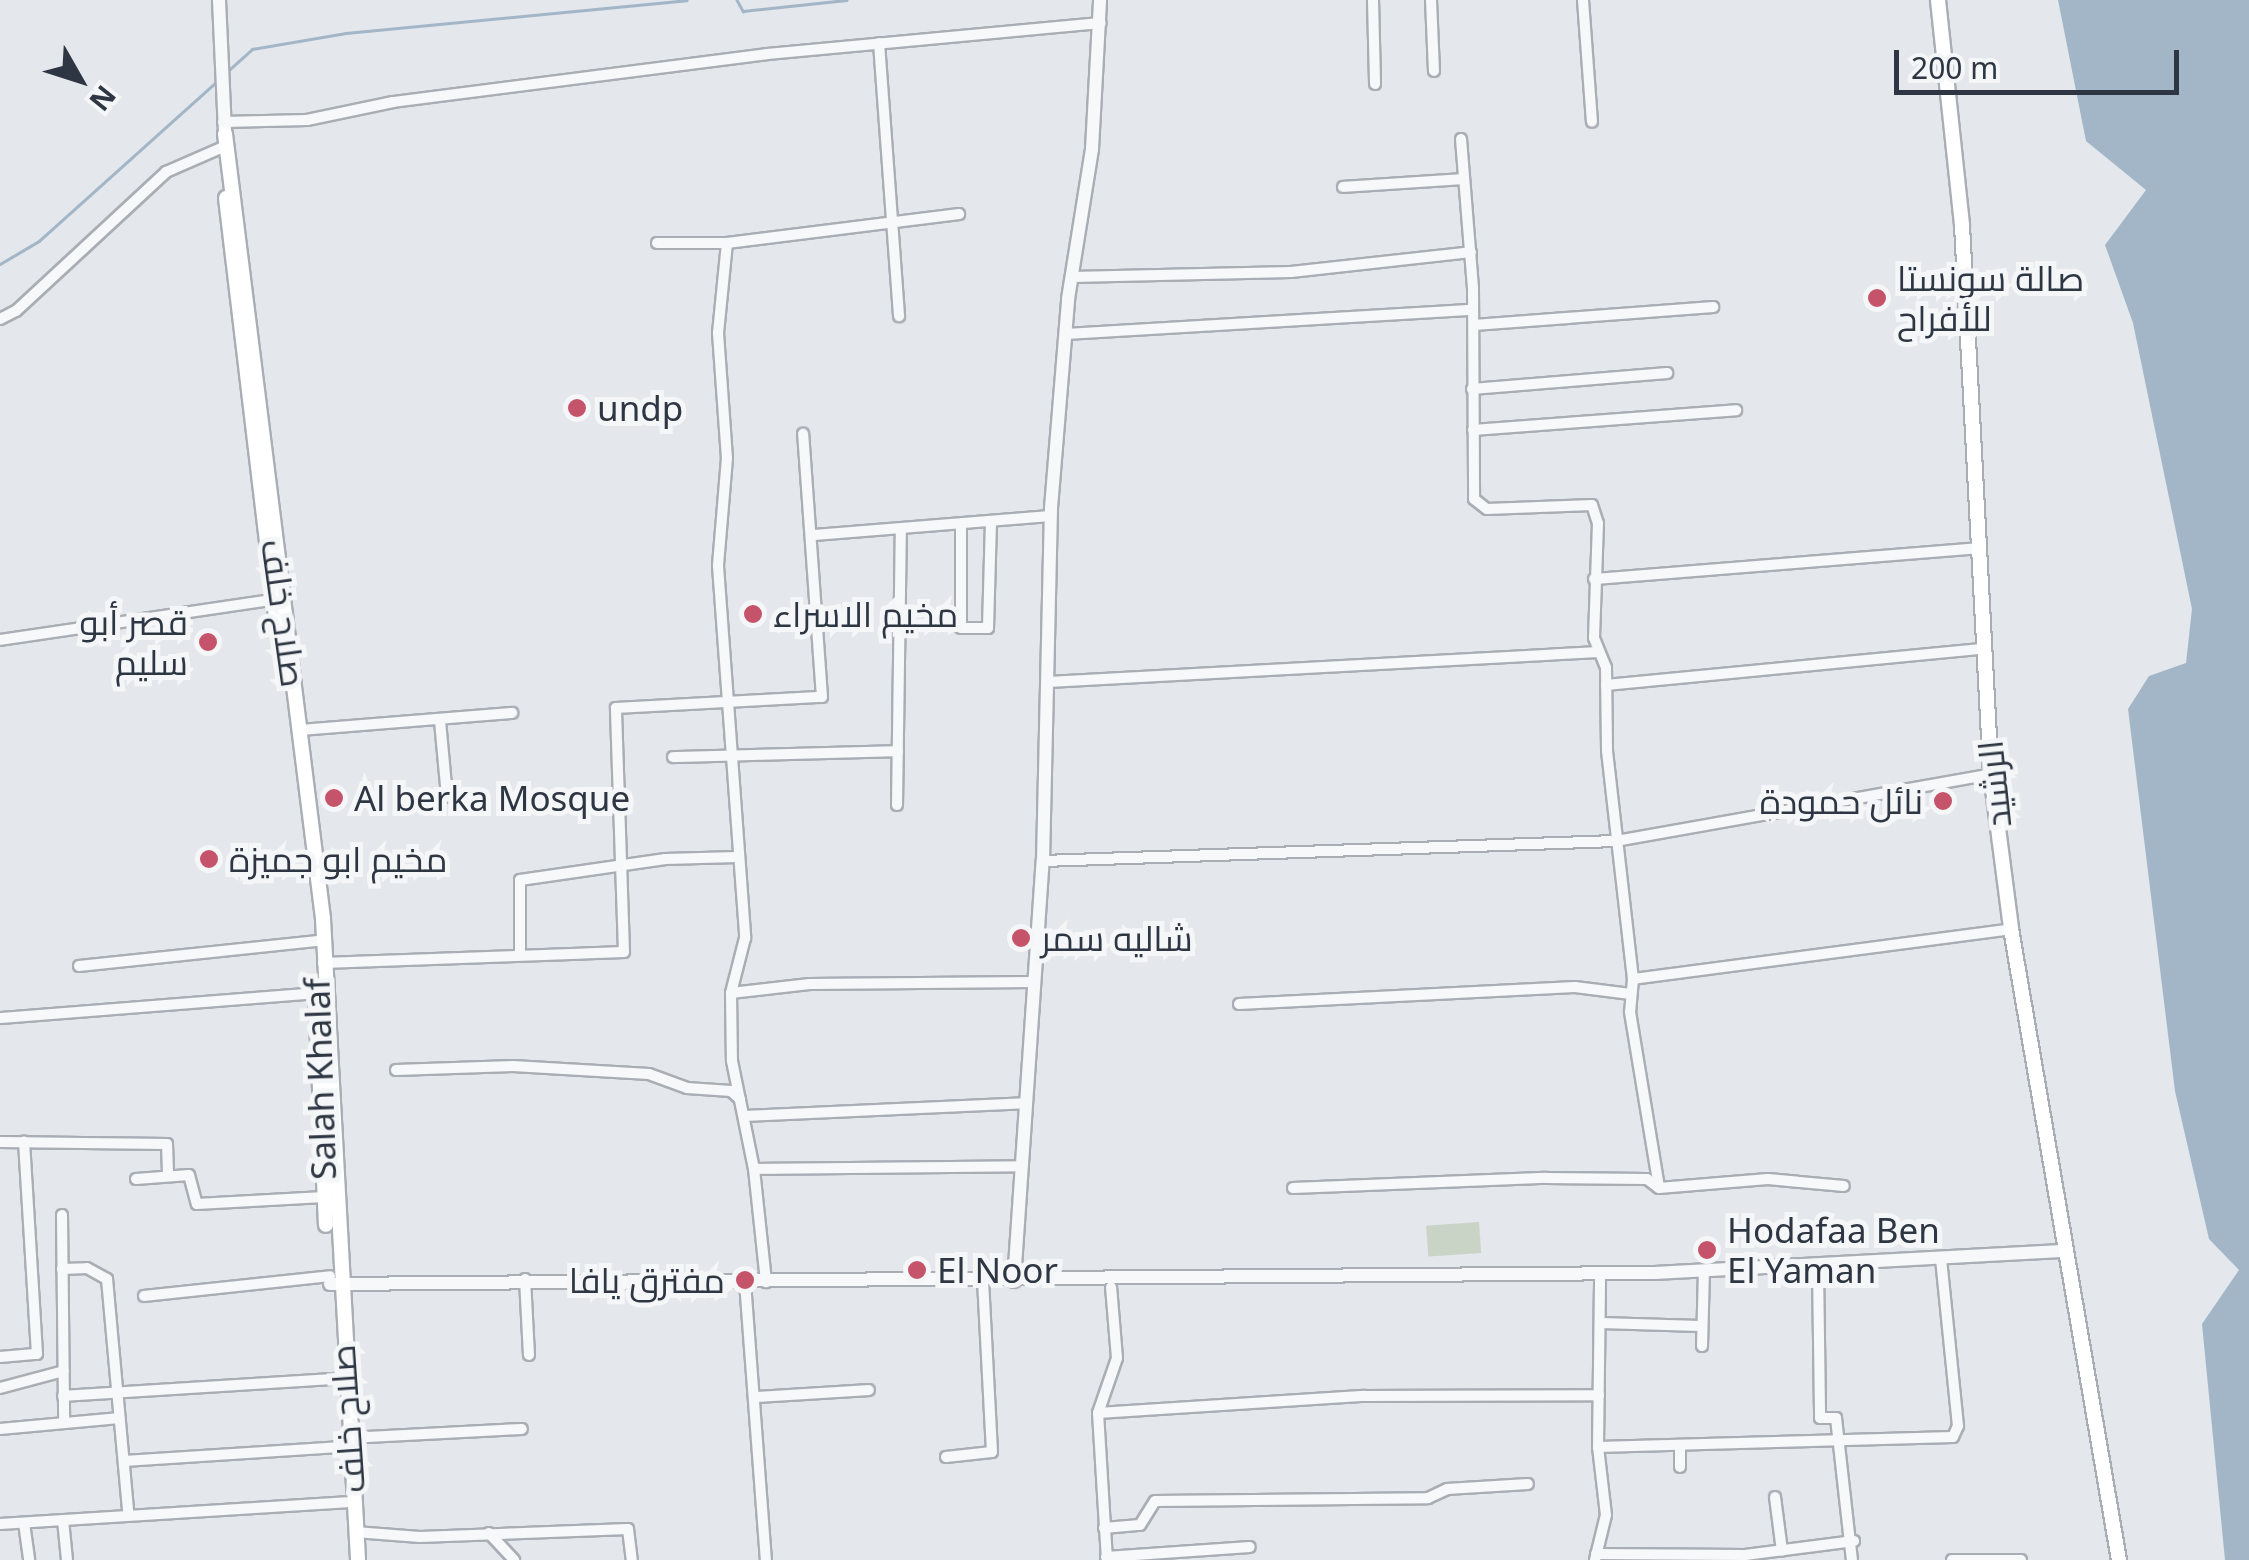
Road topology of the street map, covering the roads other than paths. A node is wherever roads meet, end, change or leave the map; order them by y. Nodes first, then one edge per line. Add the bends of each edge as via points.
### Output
1 (219, 0) edge
2 (1100, 0) edge
3 (1374, 0) edge
4 (1431, 0) edge
5 (1583, 0) edge
6 (1938, 0) edge
7 (1101, 23) junction
8 (879, 43) junction
9 (1434, 72) dead end
10 (1376, 84) dead end
11 (1592, 122) dead end
12 (223, 135) junction
13 (1461, 139) dead end
14 (1463, 179) junction
15 (1343, 186) dead end
16 (959, 214) dead end
17 (892, 220) junction
18 (657, 242) dead end
19 (727, 243) junction
20 (1471, 252) junction
21 (1072, 278) junction
22 (1713, 307) dead end
23 (1472, 310) junction
24 (900, 316) dead end
25 (0, 319) edge
26 (1474, 325) junction
27 (1066, 334) junction
28 (1667, 373) dead end
29 (1472, 390) junction
30 (1736, 410) dead end
31 (1473, 430) junction
32 (803, 434) dead end
33 (1051, 516) junction
34 (992, 521) junction
35 (961, 525) junction
36 (901, 530) junction
37 (813, 535) junction
38 (1979, 548) junction
39 (1594, 578) junction
40 (272, 600) junction
41 (0, 640) edge
42 (1981, 649) junction
43 (1598, 652) junction
44 (1048, 682) junction
45 (1606, 684) junction
46 (732, 702) junction
47 (512, 713) dead end
48 (440, 720) junction
49 (299, 730) junction
50 (898, 751) junction
51 (735, 754) junction
52 (674, 757) dead end
53 (1991, 774) junction
54 (447, 797) dead end
55 (898, 805) dead end
56 (1616, 841) junction
57 (738, 857) junction
58 (1043, 861) junction
59 (620, 868) junction
60 (2011, 930) junction
61 (316, 941) junction
62 (520, 955) junction
63 (322, 963) junction
64 (79, 966) dead end
65 (1633, 979) junction
66 (1033, 982) junction
67 (732, 993) junction
68 (316, 994) junction
69 (1631, 994) junction
70 (1239, 1004) dead end
71 (0, 1018) edge
72 (396, 1070) dead end
73 (741, 1099) junction
74 (1025, 1102) junction
75 (744, 1116) junction
76 (24, 1141) junction
77 (0, 1142) edge
78 (1022, 1166) junction
79 (754, 1168) junction
80 (168, 1175) junction
81 (136, 1179) dead end
82 (1844, 1186) dead end
83 (1293, 1188) dead end
84 (1659, 1188) junction
85 (324, 1197) junction
86 (62, 1215) dead end
87 (2064, 1251) junction
88 (1941, 1258) junction
89 (1818, 1268) junction
90 (62, 1269) junction
91 (1600, 1272) junction
92 (1704, 1272) junction
93 (525, 1279) junction
94 (1014, 1281) junction
95 (333, 1282) junction
96 (745, 1282) junction
97 (766, 1282) junction
98 (984, 1282) junction
99 (1112, 1286) dead end
100 (144, 1296) dead end
101 (1601, 1322) junction
102 (1700, 1326) junction
103 (1702, 1346) dead end
104 (529, 1355) dead end
105 (0, 1357) edge
106 (64, 1371) junction
107 (335, 1379) junction
108 (0, 1388) edge
109 (116, 1389) junction
110 (869, 1390) dead end
111 (1600, 1394) junction
112 (62, 1396) junction
113 (758, 1398) junction
114 (1098, 1412) junction
115 (120, 1418) junction
116 (64, 1423) junction
117 (0, 1429) edge
118 (522, 1429) dead end
119 (1842, 1440) junction
120 (343, 1443) junction
121 (1598, 1447) junction
122 (1680, 1448) junction
123 (946, 1457) dead end
124 (124, 1462) junction
125 (1680, 1468) dead end
126 (1528, 1484) dead end
127 (1775, 1497) dead end
128 (346, 1502) junction
129 (128, 1512) junction
130 (64, 1520) junction
131 (24, 1523) junction
132 (0, 1524) edge
133 (1104, 1528) junction
134 (356, 1532) junction
135 (490, 1533) junction
136 (1854, 1541) junction
137 (1250, 1547) dead end
138 (1782, 1550) junction
139 (1106, 1558) edge
140 (1596, 1558) edge
141 (28, 1560) edge
142 (67, 1560) edge
143 (350, 1560) edge
144 (358, 1560) edge
145 (514, 1560) edge
146 (632, 1560) edge
147 (766, 1560) edge
148 (1581, 1560) edge
149 (1852, 1560) edge
150 (1952, 1560) edge
151 (2021, 1560) edge
152 (2120, 1560) edge

1 - 12 street
2 - 7 street
3 - 10 street
4 - 9 street
5 - 11 street
6 - 38 main road, الرشيد via 1962,225
7 - 8 street
7 - 21 street via 1092,148
8 - 12 street via 393,102
8 - 17 street
12 - 25 street via 166,172 16,312
12 - 40 main road, صلاح خلف
12 - 49 main road, صلاح خلف
13 - 14 street
14 - 15 street
14 - 20 street
16 - 17 street
17 - 19 street
17 - 24 street
18 - 19 street
19 - 46 street via 718,332 727,458 718,566
20 - 21 street via 1290,272
20 - 23 street
21 - 27 street
22 - 26 street
23 - 26 street
23 - 27 street
26 - 29 street
27 - 33 street
28 - 29 street
29 - 31 street
30 - 31 street
31 - 39 street via 1478,507 1592,505 1598,523
32 - 37 street
33 - 34 street
33 - 44 street
34 - 35 street
34 - 35 street via 988,628 961,628
35 - 36 street
36 - 37 street
36 - 50 street
37 - 46 street via 822,696
38 - 39 street
38 - 42 main road, الرشيد
39 - 43 street
40 - 41 street
40 - 61 main road, Salah Khalaf
42 - 45 street
42 - 53 main road, الرشيد
43 - 44 street
43 - 45 street
44 - 58 street
45 - 56 street
46 - 51 street
46 - 59 street via 616,708
47 - 48 street
48 - 49 street
48 - 54 street
49 - 63 main road, صلاح خلف
50 - 51 street
50 - 55 street
51 - 52 street
51 - 57 street
53 - 56 street
53 - 60 main road, الرشيد
56 - 58 street
56 - 65 street
57 - 59 street via 714,854
57 - 67 street via 745,938
58 - 66 street
59 - 62 street via 520,880
59 - 62 street via 624,952
60 - 65 street
60 - 87 main road, الرشيد
61 - 64 street
61 - 68 main road, Salah Khalaf
62 - 63 street
63 - 95 main road, صلاح خلف
65 - 69 street
66 - 67 street via 809,984
66 - 74 street
67 - 73 street via 732,1061
68 - 71 street
68 - 85 main road, Salah Khalaf
69 - 70 street via 1575,987
69 - 84 street
72 - 73 street via 514,1066 649,1074 687,1088 731,1090
73 - 75 street
74 - 75 street
74 - 78 street
75 - 79 street
76 - 77 street
76 - 80 street via 167,1144
76 - 105 street via 37,1354
78 - 79 street
78 - 94 street
79 - 97 street
80 - 81 street
80 - 85 street via 190,1175 196,1204
82 - 84 street via 1768,1179
83 - 84 street via 1647,1178
85 - 95 main road, Salah Khalaf
86 - 90 street
87 - 88 street
87 - 152 main road, الرشيد
88 - 89 street
88 - 119 street via 1956,1432
89 - 92 street
89 - 119 street via 1820,1418 1836,1418
90 - 106 street
90 - 109 street via 87,1268 106,1279
91 - 92 street
91 - 94 street
91 - 101 street
92 - 102 street
93 - 95 street
93 - 96 street
93 - 104 street
94 - 98 street
95 - 100 street
95 - 107 main road, Salah Khalaf
95 - 120 main road, صلاح خلف
96 - 97 street
96 - 113 street
97 - 98 street
98 - 123 street via 992,1452
99 - 114 street via 1117,1358
101 - 102 street
101 - 111 street
102 - 103 street
106 - 108 street
106 - 112 street
107 - 109 street
107 - 120 main road, Salah Khalaf
109 - 112 street
109 - 115 street
110 - 113 street
111 - 114 street via 1364,1396
111 - 121 street
112 - 116 street
113 - 147 street
114 - 133 street
115 - 116 street
115 - 124 street
116 - 117 street
118 - 120 street
119 - 122 street
119 - 136 street via 1842,1500 1850,1502
120 - 124 street
120 - 128 main road, Salah Khalaf
120 - 134 main road, صلاح خلف
121 - 122 street
121 - 140 street via 1606,1515
122 - 125 street
124 - 129 street
126 - 133 street via 1447,1489 1428,1498 1155,1502 1140,1525
127 - 138 street
128 - 129 street
128 - 143 main road, Salah Khalaf
129 - 130 street
130 - 131 street
130 - 142 street
131 - 132 street
131 - 141 street
133 - 139 street
134 - 135 street
134 - 144 main road, صلاح خلف
135 - 145 street
135 - 146 street via 628,1529
136 - 138 street
136 - 149 street
137 - 139 street
138 - 140 street
140 - 148 street
150 - 151 street

